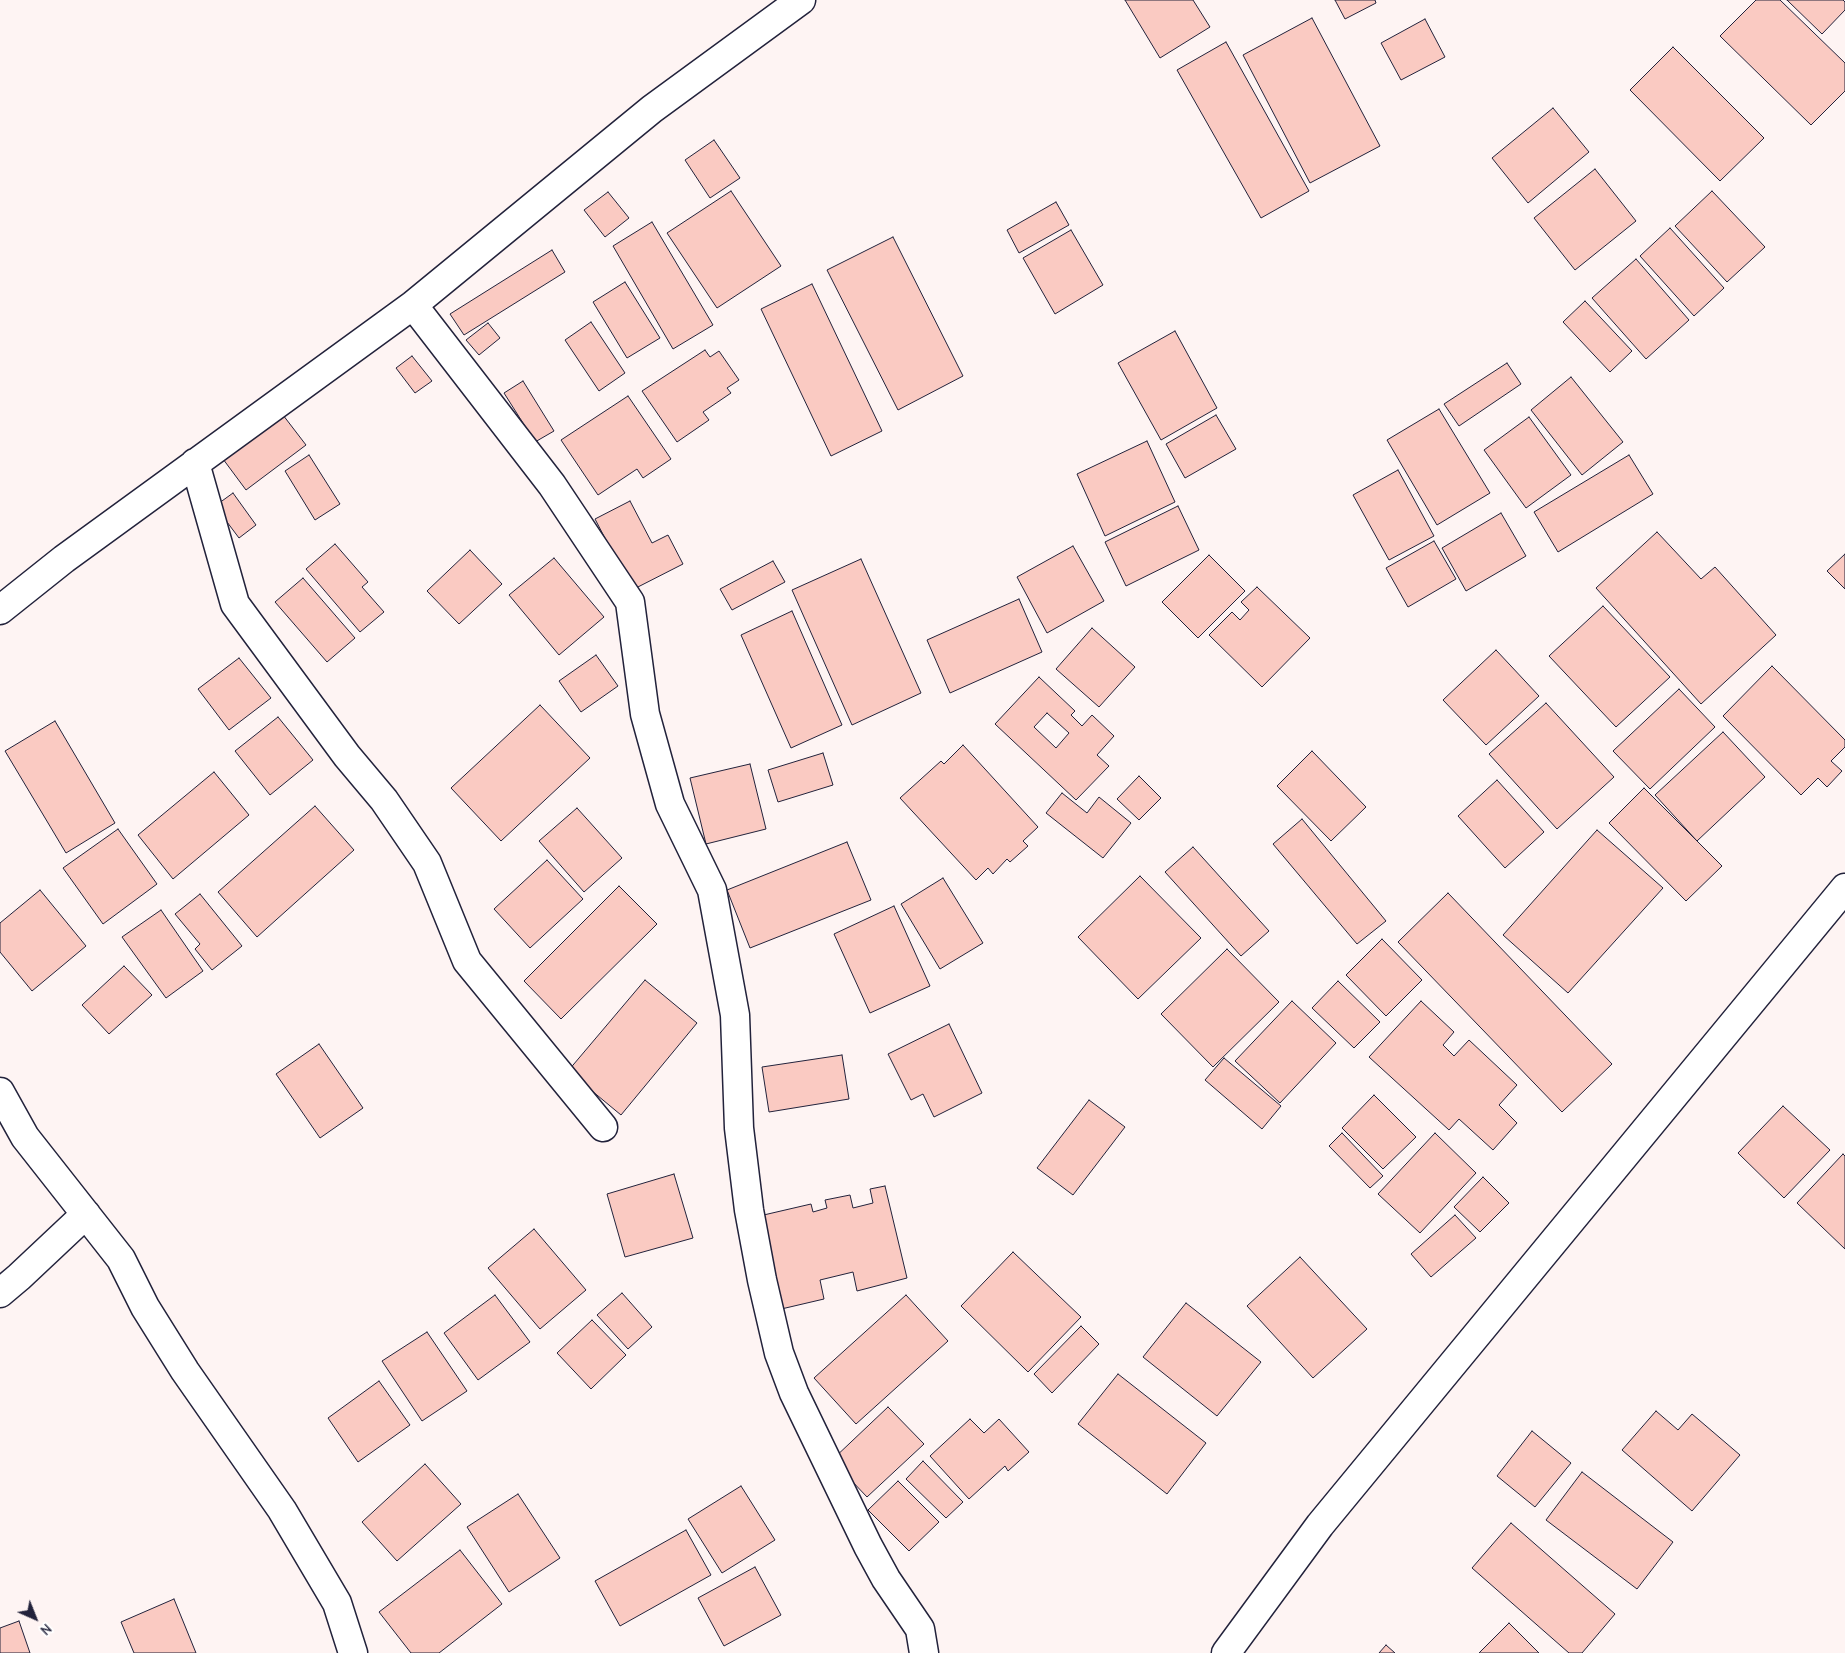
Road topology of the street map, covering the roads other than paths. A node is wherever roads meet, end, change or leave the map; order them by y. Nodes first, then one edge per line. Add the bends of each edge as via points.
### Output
1 (800, 0) edge
2 (413, 305) junction
3 (195, 463) junction
4 (0, 610) edge
5 (1845, 888) edge
6 (0, 1092) edge
7 (603, 1127) dead end
8 (86, 1214) junction
9 (0, 1293) edge
10 (353, 1653) edge
11 (924, 1653) edge
12 (1226, 1653) edge

1 - 2 street via 652,109
2 - 3 street
2 - 11 street via 552,485 630,602 645,714 670,804 712,890 736,1015 739,1128 749,1210 779,1353 794,1393 868,1546 920,1629
3 - 4 street
3 - 7 street via 235,604 347,756 384,800 427,863 467,961
5 - 12 street via 1320,1525
6 - 8 street via 25,1137
8 - 9 street
8 - 10 street via 121,1259 145,1307 185,1371 282,1510 337,1603

